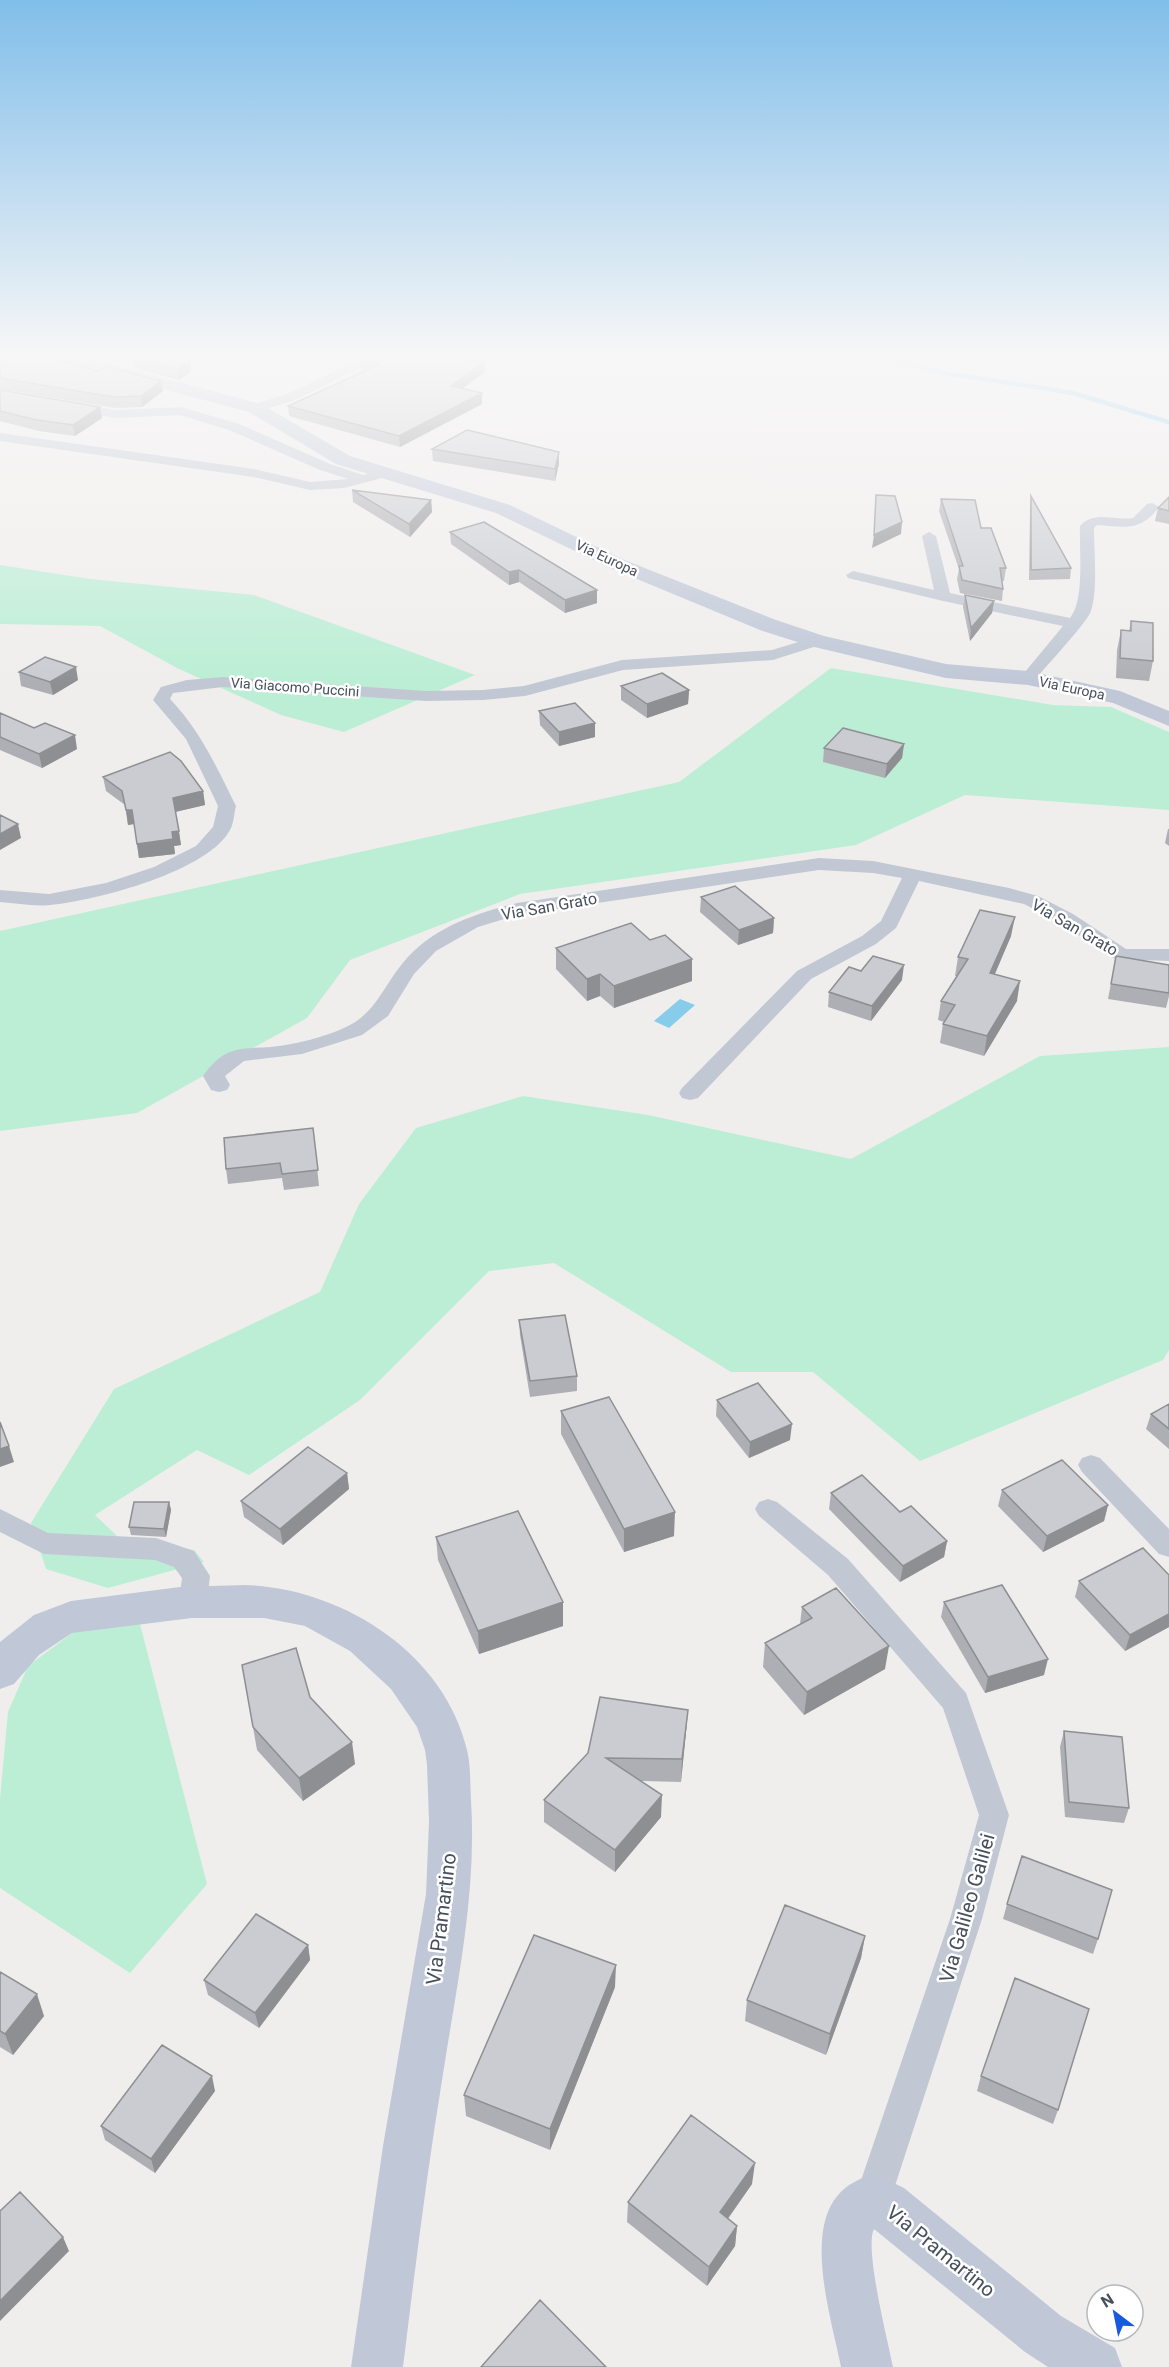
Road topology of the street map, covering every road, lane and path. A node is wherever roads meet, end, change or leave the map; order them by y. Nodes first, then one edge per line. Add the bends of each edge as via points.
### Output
1 (187, 463) edge
2 (317, 463) edge
3 (349, 463) edge
4 (373, 476) junction
5 (1152, 507) dead end
6 (929, 536) dead end
7 (854, 575) dead end
8 (943, 597) junction
9 (1075, 624) junction
10 (818, 641) junction
11 (1028, 678) junction
12 (1169, 719) edge
13 (912, 876) junction
14 (0, 896) edge
15 (1169, 955) edge
16 (219, 1085) dead end
17 (690, 1093) dead end
18 (1090, 1466) dead end
19 (768, 1509) dead end
20 (0, 1519) edge
21 (1169, 1546) edge
22 (193, 1601) junction
23 (0, 1672) edge
24 (873, 2199) junction
25 (377, 2367) edge
26 (867, 2367) edge
27 (1096, 2367) edge

1 - 4 street via 310,486 344,484
2 - 4 street
3 - 4 street, Via Europa
4 - 10 street, Via Europa via 503,509 683,592
5 - 9 street via 1138,521 1094,521 1088,526 1086,597
6 - 8 street
7 - 8 street
8 - 9 street
9 - 11 street
10 - 11 street, Via Europa via 946,671
10 - 14 street, Via Giacomo Puccini via 773,655 622,665 525,691 483,696 426,696 222,682 167,690 161,700 194,739 227,806 222,828 202,850 160,871 110,888 49,900
11 - 12 street, Via Europa via 1120,698
13 - 15 street, Via San Grato via 1031,900 1122,955
13 - 16 street, Via San Grato via 873,867 819,864 503,912 456,930 433,945 407,970 377,1018 353,1032 324,1041 240,1056 223,1065 214,1076
13 - 17 street via 889,924 869,940 804,975
18 - 21 street
19 - 24 street, Via Galileo Galilei via 838,1567 956,1702 994,1815 966,1919
20 - 22 street via 44,1543 156,1549 184,1559 196,1576
22 - 23 street, Via Pramartino via 80,1615 57,1622 12,1655
22 - 25 street, Via Pramartino via 296,1606 360,1636 411,1683 433,1713 446,1746 451,1879 400,2191
24 - 26 street, Via Pramartino via 860,2206 848,2225 846,2247
24 - 27 street, Via Pramartino via 1043,2334

